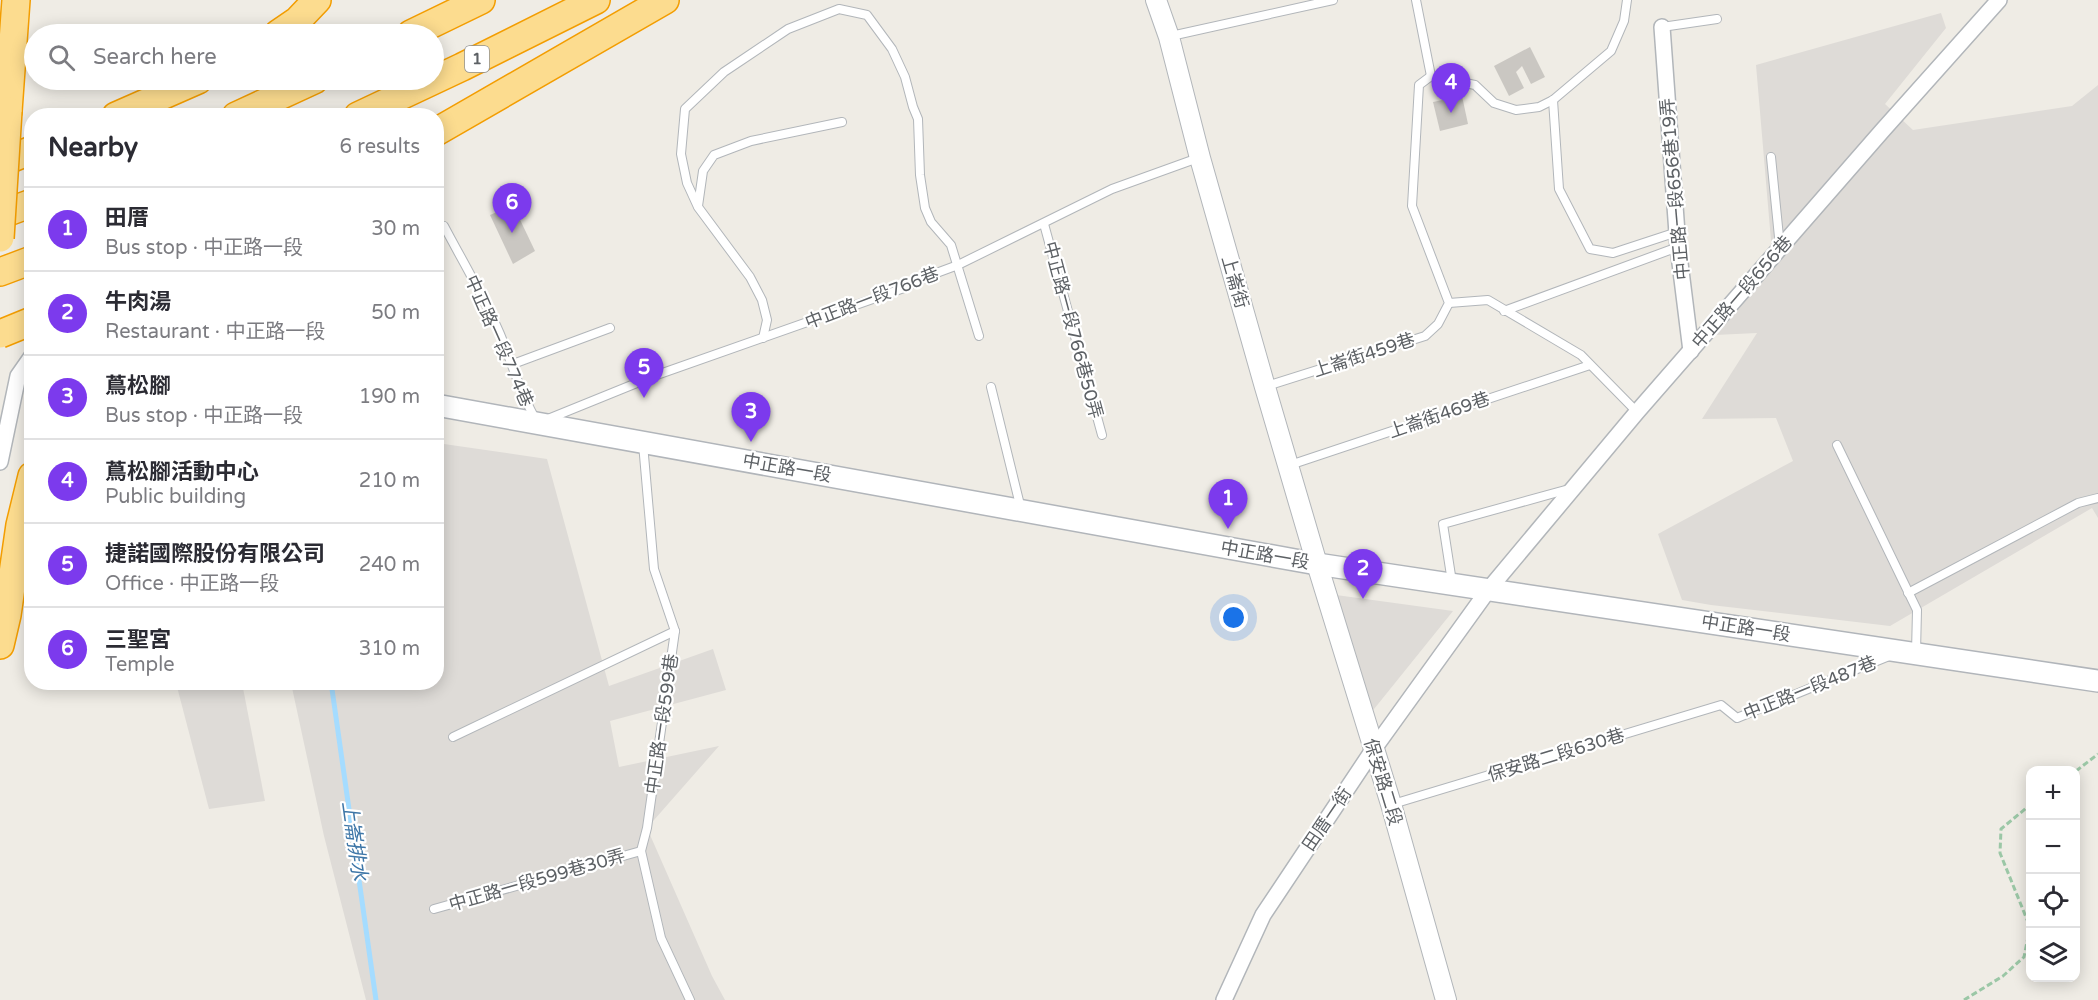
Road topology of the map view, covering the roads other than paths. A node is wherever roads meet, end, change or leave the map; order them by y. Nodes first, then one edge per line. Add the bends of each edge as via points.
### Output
1 (16, 0) edge
2 (317, 0) edge
3 (481, 0) edge
4 (596, 0) edge
5 (665, 0) edge
6 (1156, 0) edge
7 (1333, 0) edge
8 (1416, 0) edge
9 (1627, 0) edge
10 (1999, 0) edge
11 (1717, 19) dead end
12 (293, 24) edge
13 (432, 24) edge
14 (1662, 27) joint
15 (1169, 37) junction
16 (444, 75) edge
17 (1431, 76) junction
18 (175, 90) edge
19 (292, 90) edge
20 (413, 90) edge
21 (1553, 100) junction
22 (134, 108) edge
23 (253, 108) edge
24 (375, 108) edge
25 (842, 122) dead end
26 (444, 127) edge
27 (24, 153) edge
28 (1771, 157) dead end
29 (1200, 158) junction
30 (0, 163) edge
31 (24, 206) edge
32 (698, 207) junction
33 (0, 215) edge
34 (1044, 224) junction
35 (444, 226) dead end
36 (0, 238) edge
37 (1677, 240) junction
38 (1780, 248) junction
39 (24, 263) edge
40 (958, 266) junction
41 (0, 272) edge
42 (1449, 303) junction
43 (1504, 311) junction
44 (24, 324) edge
45 (0, 326) edge
46 (610, 328) dead end
47 (24, 330) edge
48 (0, 334) edge
49 (979, 336) dead end
50 (763, 338) junction
51 (1691, 351) junction
52 (513, 364) junction
53 (1590, 365) junction
54 (24, 367) edge
55 (991, 387) dead end
56 (1265, 387) junction
57 (444, 406) edge
58 (1637, 412) junction
59 (538, 423) junction
60 (1102, 435) dead end
61 (643, 442) junction
62 (1837, 445) dead end
63 (0, 462) edge
64 (1288, 466) junction
65 (1574, 487) junction
66 (2098, 498) edge
67 (24, 509) edge
68 (1021, 510) junction
69 (24, 528) edge
70 (1317, 564) junction
71 (1452, 583) junction
72 (1489, 589) junction
73 (1908, 593) junction
74 (675, 632) junction
75 (0, 648) edge
76 (1909, 652) junction
77 (2098, 681) edge
78 (1721, 705) joint
79 (453, 737) dead end
80 (1373, 750) junction
81 (1391, 804) junction
82 (640, 851) junction
83 (434, 909) dead end
84 (690, 1000) edge
85 (1224, 1000) edge
86 (1446, 1000) edge

1 - 36 highway, bridge
2 - 12 highway
3 - 13 highway
4 - 16 highway, 1
5 - 26 highway
6 - 15 street, 上崙街
7 - 15 lane
8 - 17 lane
9 - 21 lane via 1624,21 1611,51
10 - 38 street, 中正路一段656巷
11 - 14 lane
14 - 37 street, 中正路一段656巷19弄
15 - 29 street, 上崙街
17 - 21 lane via 1474,85 1494,103 1515,110 1539,107
17 - 42 lane via 1419,86 1412,206
18 - 22 highway
19 - 23 highway
20 - 24 highway, 1
21 - 37 lane via 1559,189 1590,249 1613,253
25 - 32 lane via 750,141 714,155 703,171
27 - 30 highway
28 - 38 lane
29 - 34 lane, 中正路一段766巷 via 1112,189
29 - 56 street, 上崙街
31 - 33 highway
32 - 40 lane via 687,183 681,154 686,109 724,72 788,29 839,9 867,15 892,49 905,77 918,118 925,208 931,222 951,245
32 - 50 lane via 750,277 762,300 767,320
34 - 40 lane, 中正路一段766巷
34 - 60 lane, 中正路一段766巷50弄
35 - 52 lane, 中正路一段774巷
37 - 43 lane
37 - 51 street, 中正路一段656巷19弄
38 - 51 street, 中正路一段656巷
39 - 41 highway
40 - 49 lane
40 - 50 lane, 中正路一段766巷
42 - 43 lane via 1488,300
42 - 56 lane, 上崙街459巷 via 1438,324 1425,336
43 - 53 lane
44 - 48 highway, bridge
45 - 47 main road
46 - 52 lane
50 - 59 lane, 中正路一段766巷
51 - 58 street, 中正路一段656巷
52 - 59 lane, 中正路一段774巷 via 523,399
53 - 58 lane
53 - 64 lane, 上崙街469巷
54 - 63 street via 18,376
55 - 68 lane
56 - 64 street, 上崙街
57 - 59 main road, 中正路一段
58 - 65 street, 中正路一段656巷
59 - 61 main road, 中正路一段
61 - 68 main road, 中正路一段
61 - 74 lane, 中正路一段599巷 via 654,569
62 - 73 lane
64 - 70 street, 上崙街
65 - 71 lane via 1443,524
65 - 72 street, 中正路一段656巷
66 - 73 lane via 2078,503
67 - 75 highway
68 - 70 main road, 中正路一段
69 - 75 street
70 - 71 main road, 中正路一段
70 - 80 street, 保安路二段
71 - 72 main road, 中正路一段
72 - 76 main road, 中正路一段
72 - 80 street, 田厝一街
73 - 76 lane via 1917,610
74 - 79 lane
74 - 82 lane, 中正路一段599巷 via 647,828
76 - 77 main road, 中正路一段
76 - 78 lane, 中正路一段487巷 via 1737,718
78 - 81 lane, 保安路二段630巷
80 - 81 street, 保安路二段
80 - 85 street, 田厝一街 via 1263,915
81 - 86 street, 保安路二段
82 - 83 lane, 中正路一段599巷30弄
82 - 84 lane, 中正路一段599巷 via 661,938

